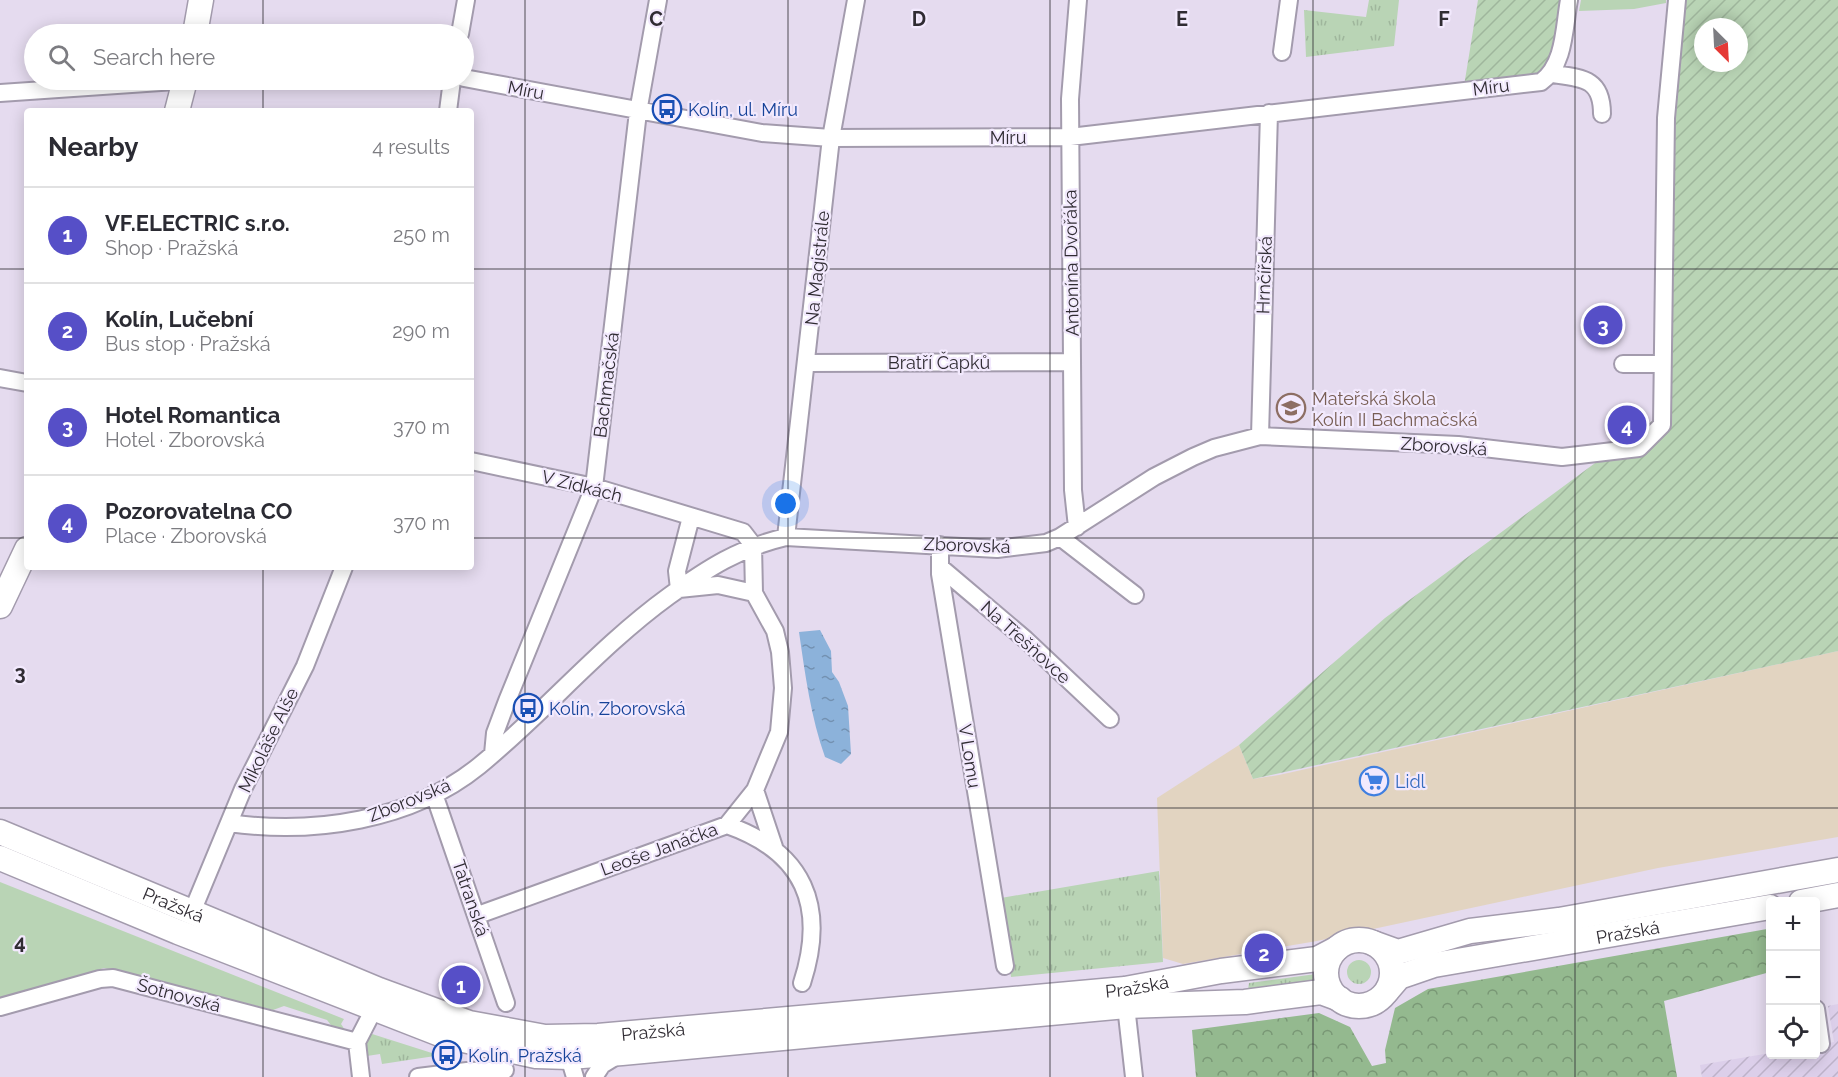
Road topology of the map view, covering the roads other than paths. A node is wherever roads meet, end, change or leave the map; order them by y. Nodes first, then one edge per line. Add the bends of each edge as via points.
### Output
1 (201, 0) edge
2 (466, 0) edge
3 (658, 0) edge
4 (856, 0) edge
5 (1078, 0) edge
6 (1289, 0) edge
7 (1569, 0) edge
8 (1677, 0) edge
9 (197, 24) edge
10 (462, 24) edge
11 (1282, 52) dead end
12 (1552, 74) junction
13 (474, 80) edge
14 (43, 90) edge
15 (182, 90) edge
16 (451, 90) edge
17 (0, 93) edge
18 (178, 108) edge
19 (448, 108) edge
20 (638, 112) junction
21 (1269, 114) junction
22 (1602, 114) dead end
23 (1070, 137) junction
24 (831, 138) junction
25 (1072, 362) junction
26 (806, 363) junction
27 (1623, 364) dead end
28 (1662, 364) junction
29 (0, 378) edge
30 (24, 382) edge
31 (1260, 436) junction
32 (474, 462) edge
33 (594, 487) junction
34 (691, 517) junction
35 (1077, 527) junction
36 (786, 537) junction
37 (1060, 537) junction
38 (753, 545) junction
39 (940, 545) junction
40 (24, 555) edge
41 (940, 567) junction
42 (343, 570) edge
43 (679, 589) junction
44 (754, 593) junction
45 (1136, 595) dead end
46 (0, 606) edge
47 (1110, 719) dead end
48 (493, 754) junction
49 (755, 790) junction
50 (434, 794) junction
51 (228, 823) junction
52 (727, 825) junction
53 (0, 832) edge
54 (774, 847) junction
55 (0, 858) edge
56 (1838, 870) edge
57 (1838, 895) edge
58 (1820, 898) edge
59 (1766, 908) edge
60 (192, 912) junction
61 (478, 915) junction
62 (1373, 943) junction
63 (1336, 950) junction
64 (1005, 966) dead end
65 (802, 983) dead end
66 (1387, 991) junction
67 (1340, 999) junction
68 (506, 1004) dead end
69 (1126, 1006) junction
70 (0, 1007) edge
71 (374, 1009) junction
72 (598, 1036) junction
73 (544, 1037) junction
74 (1820, 1038) edge
75 (357, 1042) junction
76 (1821, 1044) dead end
77 (622, 1053) junction
78 (572, 1067) edge
79 (505, 1070) dead end
80 (361, 1077) edge
81 (418, 1077) edge
82 (594, 1077) edge
83 (1134, 1077) edge

1 - 9 street
2 - 10 street
3 - 20 street, Bachmačská
4 - 24 street, Na Magistrále
5 - 23 street, Antonína Dvořáka
6 - 11 street
7 - 12 street
8 - 28 street, Zborovská via 1666,118
12 - 21 street, Míru via 1541,82
12 - 22 street, Míru via 1591,82 1602,99
13 - 20 street, Míru
14 - 17 street
15 - 18 street
16 - 19 street
20 - 24 street, Míru via 762,133
20 - 33 street, Bachmačská
21 - 23 street, Míru
21 - 31 street, Hrnčířská
23 - 24 street, Míru
23 - 25 street, Antonína Dvořáka
24 - 26 street, Na Magistrále
25 - 26 street, Bratří Čapků
25 - 35 street, Antonína Dvořáka
26 - 36 street, Na Magistrále
27 - 28 street
28 - 31 street, Zborovská via 1662,425 1639,448 1562,457 1458,445
29 - 30 street
31 - 35 street, Zborovská via 1193,456
32 - 33 street, V Zídkách
33 - 34 street, V Zídkách
33 - 48 street, Bachmačská via 507,701 495,733
34 - 38 street, V Zídkách via 743,532
34 - 43 street via 677,571
35 - 37 street, Zborovská
36 - 38 street, Zborovská
36 - 39 street, Zborovská
37 - 39 street, Zborovská via 1046,543 997,549
37 - 45 street
38 - 43 street, Zborovská
38 - 44 street, Leoše Janáčka
39 - 41 street, V Lomu
40 - 46 street
41 - 47 street, Na Třešňovce
41 - 64 street, V Lomu
42 - 51 street, Mikoláše Alše via 305,666
43 - 44 street via 718,585
43 - 48 street, Zborovská via 637,619
44 - 49 street, Leoše Janáčka via 775,631 783,687 778,732
48 - 50 street, Zborovská via 463,778
49 - 52 street, Leoše Janáčka
49 - 54 street
50 - 51 street, Zborovská via 340,824 284,828
50 - 61 street, Tatranská
51 - 60 street, Mikoláše Alše
52 - 54 street
52 - 61 street, Leoše Janáčka
53 - 60 street, Pražská
54 - 65 street via 795,869 807,895 811,954
55 - 71 street, Pražská
56 - 62 street via 1470,932 1398,951
57 - 58 street
59 - 66 street, Pražská via 1434,965 1405,974
60 - 73 street, Pražská via 469,1023
61 - 68 street, Tatranská
62 - 63 street via 1352,941
62 - 66 street via 1386,953 1390,962 1392,978
63 - 67 street via 1327,965 1327,978 1330,989
63 - 72 street, Pražská via 1317,959 1125,989
66 - 67 street via 1366,1005
67 - 69 street, Pražská via 1322,992 1235,1003
69 - 77 street, Pražská
69 - 83 street
70 - 75 street, Šotnovská via 113,978
71 - 75 street
71 - 78 street, Pražská via 445,1036
72 - 73 street, Pražská
72 - 78 street
73 - 78 street
74 - 76 street
75 - 80 street
77 - 78 street, Pražská
77 - 82 street via 602,1065
79 - 81 street

